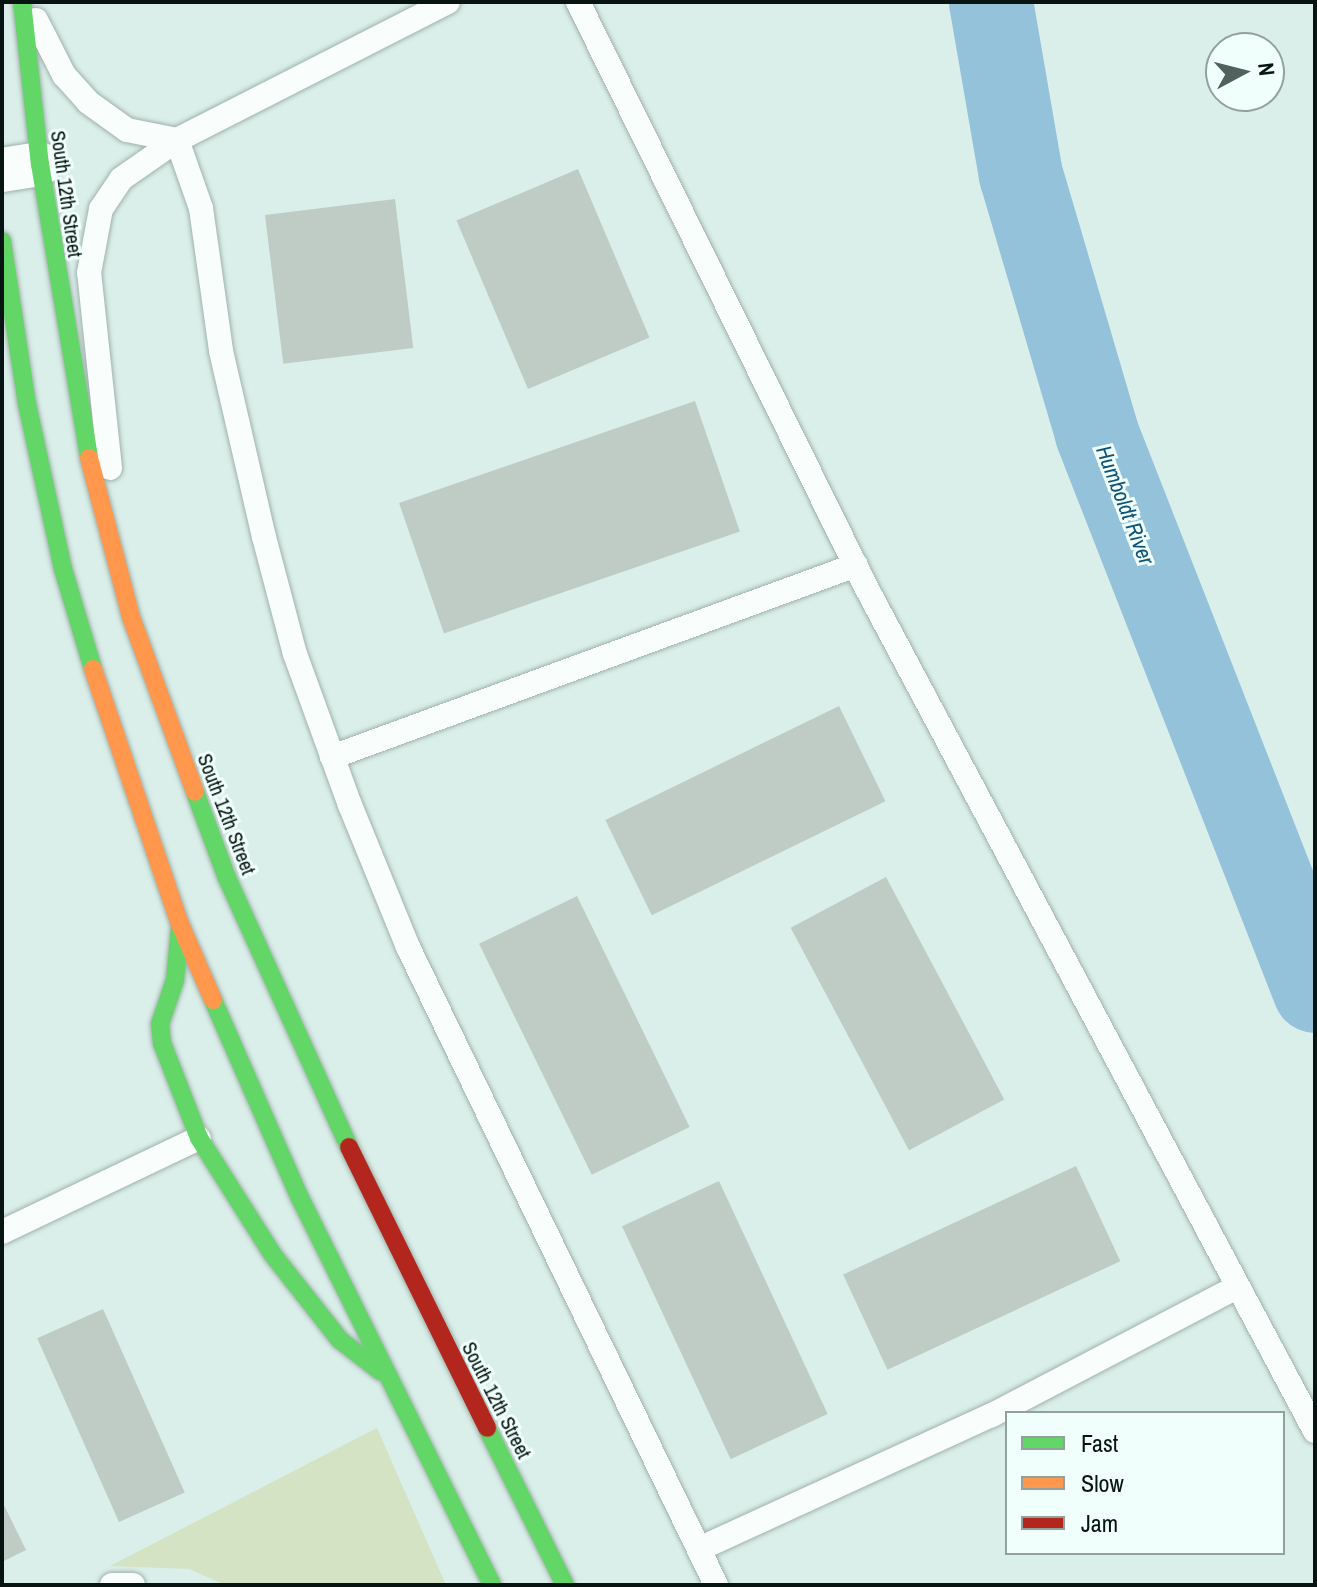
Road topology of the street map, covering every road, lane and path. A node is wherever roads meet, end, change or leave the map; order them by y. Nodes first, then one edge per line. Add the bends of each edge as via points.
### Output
1 (22, 2) edge
2 (29, 2) edge
3 (448, 2) edge
4 (578, 2) edge
5 (177, 140) junction
6 (21, 167) edge
7 (2, 241) edge
8 (856, 565) junction
9 (131, 617) junction
10 (332, 757) junction
11 (180, 924) junction
12 (199, 1138) junction
13 (2, 1232) edge
14 (1237, 1287) junction
15 (393, 1380) junction
16 (1315, 1431) edge
17 (699, 1549) junction
18 (112, 1585) edge
19 (133, 1585) edge
20 (492, 1585) edge
21 (565, 1585) edge
22 (716, 1585) edge

1 - 6 main road, South 12th Street
2 - 5 lane via 64,75 88,102 127,130
3 - 5 lane
4 - 8 lane
5 - 9 lane via 114,189 97,223 89,273
5 - 10 lane via 201,208 235,426 295,654
6 - 9 main road, South 12th Street
7 - 11 main road via 27,404 63,569 112,735
8 - 10 lane
8 - 14 lane
9 - 21 main road, South 12th Street via 240,907 369,1192
10 - 17 lane via 408,947
11 - 12 main road via 175,980 160,1024 162,1043
11 - 15 main road via 300,1198
12 - 13 lane
12 - 15 main road via 256,1233 340,1340
14 - 16 lane
14 - 17 lane via 992,1415
15 - 20 main road
17 - 22 lane
18 - 19 lane

